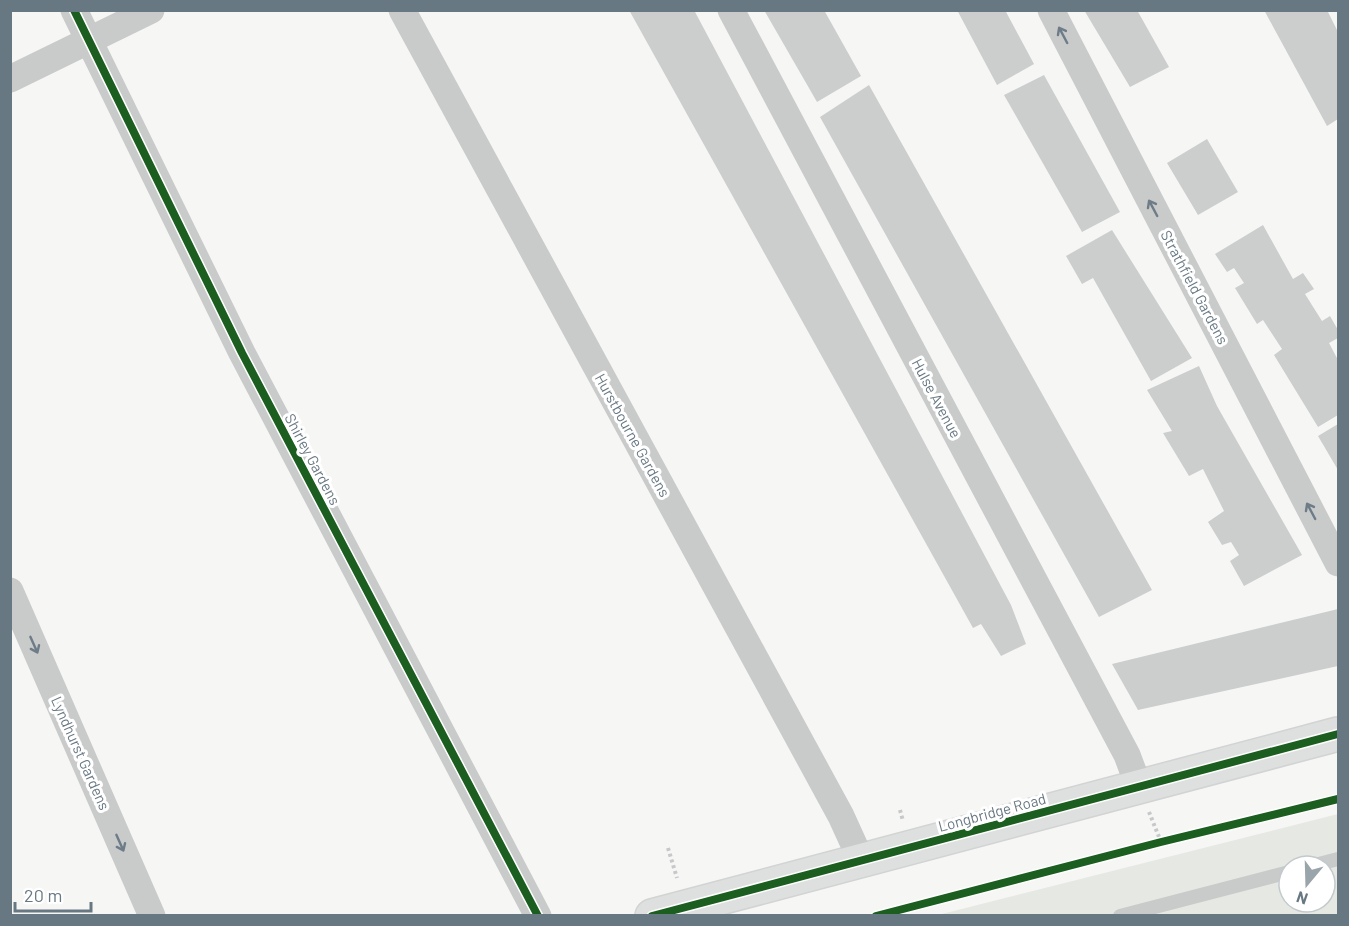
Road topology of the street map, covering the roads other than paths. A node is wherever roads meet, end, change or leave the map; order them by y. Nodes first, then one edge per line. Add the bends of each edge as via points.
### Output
1 (74, 10) edge
2 (151, 10) edge
3 (402, 10) edge
4 (731, 10) edge
5 (1051, 10) edge
6 (89, 41) junction
7 (10, 79) edge
8 (1338, 563) edge
9 (10, 591) edge
10 (1338, 734) edge
11 (1144, 799) junction
12 (861, 860) junction
13 (1277, 875) edge
14 (152, 915) edge
15 (538, 915) edge
16 (652, 915) edge
17 (1120, 915) edge

1 - 6 street, Shirley Gardens
2 - 6 street
3 - 12 street, Hurstbourne Gardens via 841,816
4 - 11 street, Hulse Avenue via 1127,755
8 -> 5 street, Strathfield Gardens
6 - 7 street
6 - 15 street, Shirley Gardens via 242,353
9 -> 14 street, Lyndhurst Gardens
10 - 11 main road, Longbridge Road
11 - 12 main road, Longbridge Road
12 - 16 main road, Longbridge Road
13 - 17 lane

